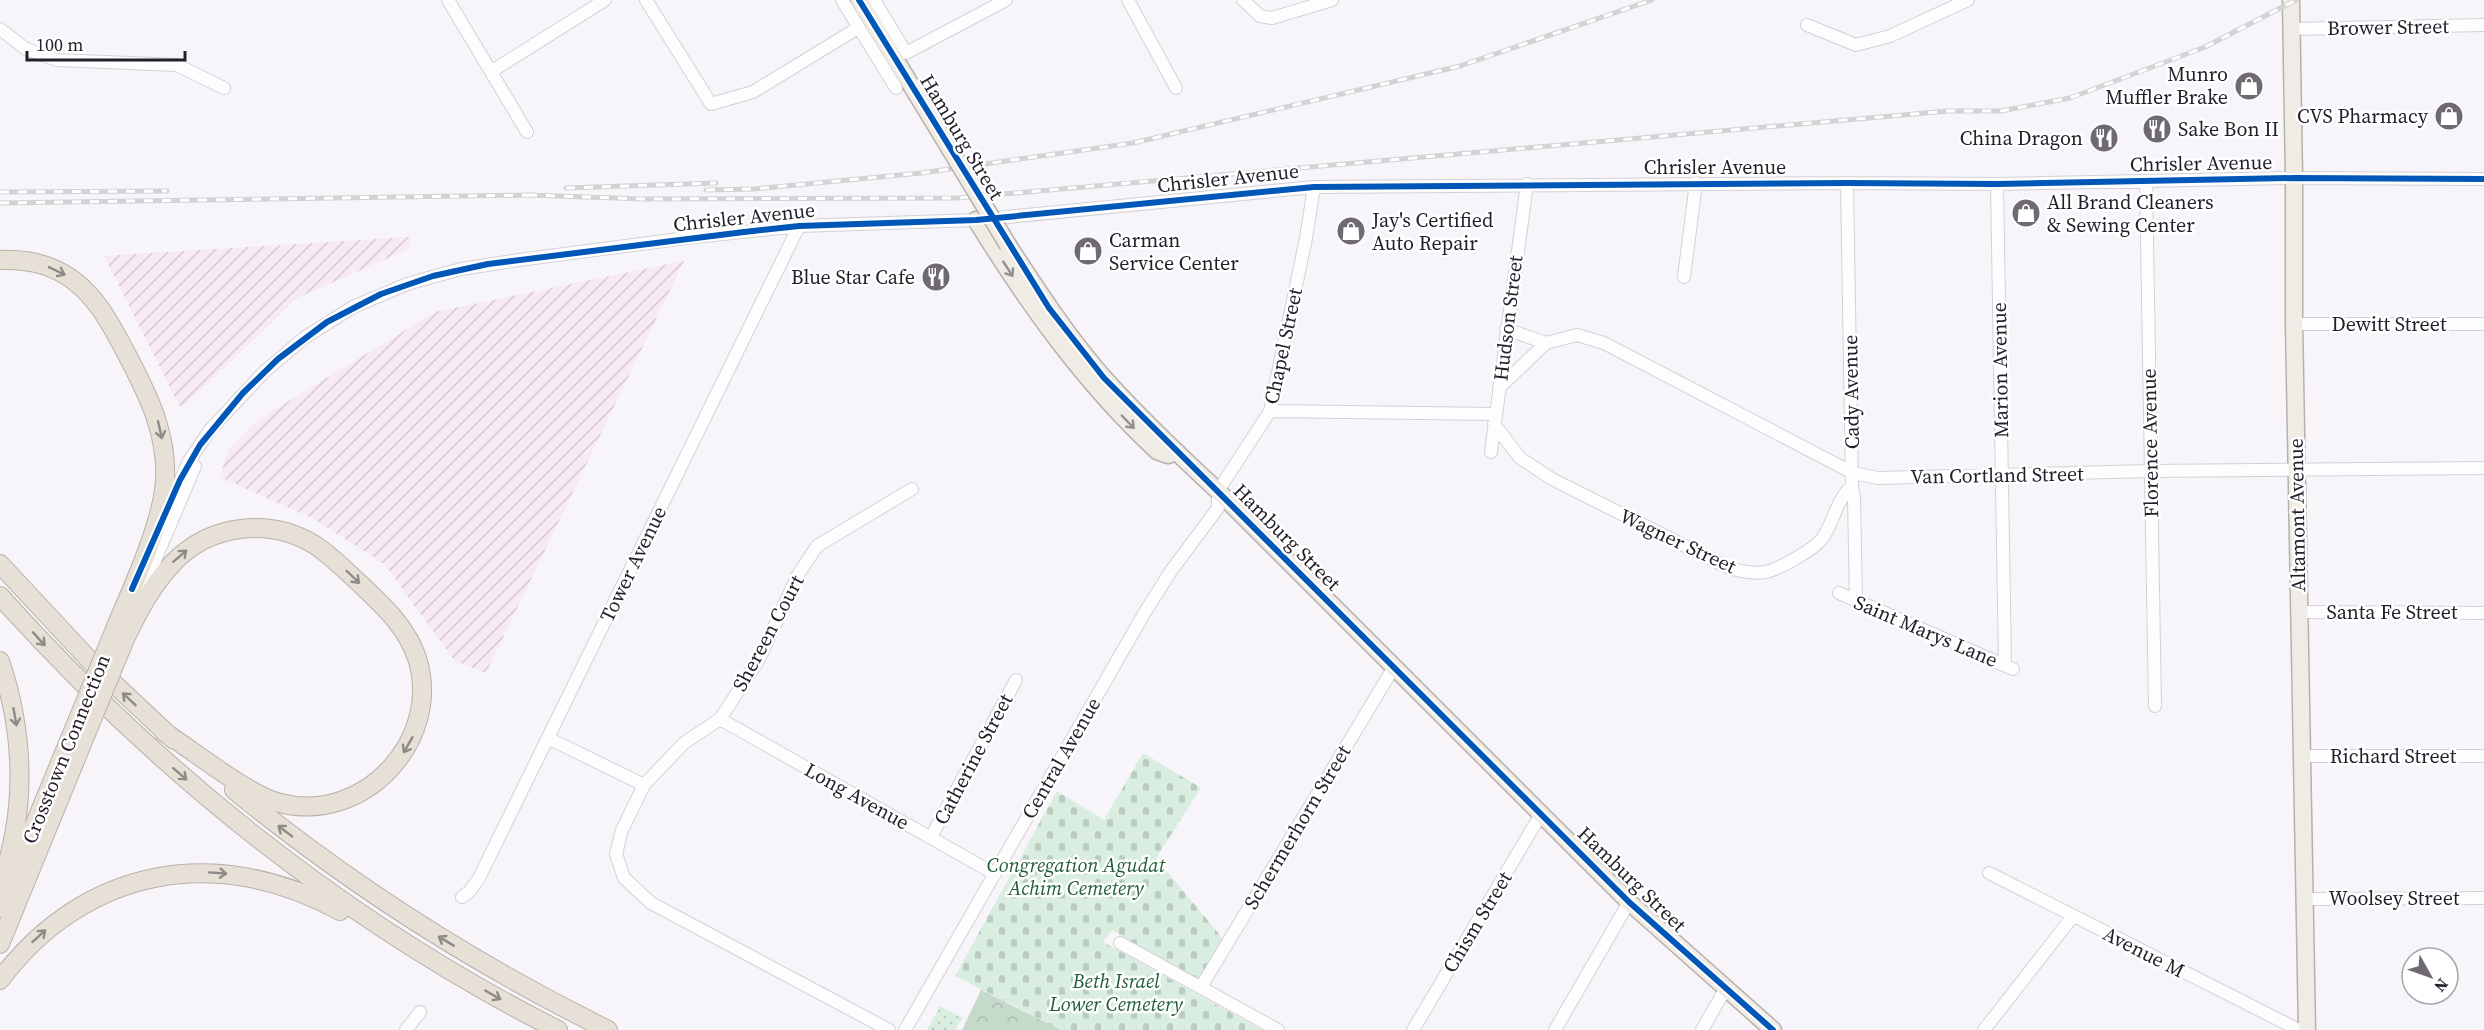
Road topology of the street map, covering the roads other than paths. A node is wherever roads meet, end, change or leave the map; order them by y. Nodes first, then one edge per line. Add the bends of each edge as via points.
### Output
1 (448, 0) edge
2 (605, 0) edge
3 (646, 0) edge
4 (842, 0) edge
5 (859, 0) edge
6 (874, 0) edge
7 (1006, 0) edge
8 (1128, 0) edge
9 (1243, 0) edge
10 (1332, 0) edge
11 (1968, 0) edge
12 (2291, 0) edge
13 (2482, 22) edge
14 (1807, 25) dead end
15 (858, 28) junction
16 (0, 29) edge
17 (2291, 29) junction
18 (492, 72) junction
19 (224, 88) dead end
20 (896, 88) dead end
21 (1176, 88) dead end
22 (527, 132) dead end
23 (2294, 178) junction
24 (2484, 179) edge
25 (2146, 181) junction
26 (1696, 183) junction
27 (1847, 183) junction
28 (1527, 184) junction
29 (1997, 184) junction
30 (1314, 186) junction
31 (976, 220) junction
32 (799, 226) junction
33 (0, 260) edge
34 (1684, 277) dead end
35 (2294, 324) junction
36 (2484, 324) edge
37 (1506, 329) junction
38 (1545, 343) junction
39 (1499, 388) junction
40 (1270, 411) junction
41 (223, 415) junction
42 (1494, 419) junction
43 (1177, 452) junction
44 (1491, 452) dead end
45 (2484, 468) edge
46 (2296, 469) junction
47 (2150, 471) junction
48 (1853, 473) junction
49 (2003, 476) junction
50 (1852, 486) junction
51 (912, 489) dead end
52 (1218, 491) junction
53 (0, 564) edge
54 (132, 589) junction
55 (1839, 593) dead end
56 (0, 596) edge
57 (1856, 601) junction
58 (2300, 612) junction
59 (2484, 613) edge
60 (120, 634) junction
61 (0, 661) edge
62 (1394, 667) junction
63 (2009, 667) joint
64 (1016, 680) dead end
65 (2155, 706) dead end
66 (720, 719) junction
67 (81, 729) junction
68 (164, 732) junction
69 (548, 738) junction
70 (2302, 756) junction
71 (2484, 756) edge
72 (644, 785) junction
73 (1541, 814) junction
74 (931, 837) junction
75 (1989, 873) dead end
76 (995, 874) junction
77 (0, 886) edge
78 (462, 897) dead end
79 (2484, 898) edge
80 (2305, 899) junction
81 (1629, 902) junction
82 (0, 908) edge
83 (2073, 916) junction
84 (0, 944) edge
85 (1120, 944) dead end
86 (458, 975) junction
87 (0, 980) edge
88 (1201, 987) junction
89 (1726, 988) junction
90 (420, 1012) dead end
91 (406, 1030) edge
92 (558, 1030) edge
93 (608, 1030) edge
94 (889, 1030) edge
95 (905, 1030) edge
96 (1278, 1030) edge
97 (1413, 1030) edge
98 (1555, 1030) edge
99 (1702, 1030) edge
100 (1773, 1030) edge
101 (1984, 1030) edge
102 (2299, 1030) edge
103 (2307, 1030) edge

1 - 18 street
2 - 18 street
3 - 15 street via 711,104 753,92
4 - 15 street
5 - 43 main road, Hamburg Street, bridge via 1049,308 1104,378
6 - 7 street via 906,53
8 - 21 street
9 - 10 street via 1260,16 1272,18
11 - 14 street via 1890,36 1856,45
12 - 17 main road, Altamont Avenue
13 - 17 street, Brower Street
15 - 20 street
16 - 19 street via 26,49 57,60 177,64
17 - 23 main road, Altamont Avenue
18 - 22 street
23 - 24 street, Chrisler Avenue
23 - 25 street, Chrisler Avenue
23 - 35 main road, Altamont Avenue
25 - 29 street, Chrisler Avenue
25 - 47 street, Florence Avenue
26 - 27 street, Chrisler Avenue
26 - 28 street, Chrisler Avenue
26 - 34 street
27 - 29 street, Chrisler Avenue
27 - 48 street, Cady Avenue
28 - 30 street, Chrisler Avenue
28 - 37 street, Hudson Street
29 - 49 street, Marion Avenue
30 - 31 street, Chrisler Avenue
30 - 40 street, Chapel Street
31 - 32 street, Chrisler Avenue
31 -> 43 main road via 1039,318 1091,382 1157,450 1168,455
32 - 41 street, Chrisler Avenue via 488,264 407,284 353,307 304,338
32 - 69 street, Tower Avenue
33 -> 54 highway, Crosstown Connection via 45,265 83,288 104,313 150,398 163,445 164,491
35 - 36 street, Dewitt Street
35 - 46 main road, Altamont Avenue
37 - 38 street
37 - 39 street, Hudson Street
38 - 39 street
38 - 48 street, Van Cortland Street via 1577,335 1604,343
39 - 42 street, Hudson Street
40 - 42 street
40 - 52 street, Chapel Street
41 - 54 street, Chrisler Avenue via 189,461
41 - 60 street, Chrisler Avenue via 204,448
42 - 44 street, Hudson Street
42 - 50 street, Wagner Street via 1520,458 1552,479 1743,572 1767,572 1810,550 1822,538 1844,493
43 - 52 main road, Hamburg Street
45 - 46 street, Van Cortland Street
46 - 47 street, Van Cortland Street
46 - 58 main road, Altamont Avenue
47 - 49 street, Van Cortland Street
47 - 65 street, Florence Avenue
48 - 49 street, Van Cortland Street via 1878,478
48 - 50 street, Cady Avenue
49 - 63 street, Marion Avenue
50 - 57 street, Cady Avenue
51 - 66 street, Shereen Court via 817,546 798,575 758,661
52 - 62 main road, Hamburg Street
52 - 76 street, Central Avenue via 1218,508 1145,612
68 -> 53 highway via 62,632
54 - 60 highway, Crosstown Connection
55 - 57 street, Saint Marys Lane
56 -> 86 highway via 80,681 185,779 337,897
57 - 63 street, Saint Marys Lane
58 - 59 street, Santa Fe Street
58 - 70 main road, Altamont Avenue
60 - 67 highway, Crosstown Connection, bridge
60 -> 68 highway via 154,586 185,552 210,537 240,528 270,528 314,545 378,601 404,630 420,672 419,720 407,748 376,783 334,802 307,806 267,798
61 -> 77 highway via 15,718 20,782 14,836
62 - 73 main road, Hamburg Street
62 - 88 street, Schermerhorn Street
64 - 74 street, Catherine Street
66 - 72 street, Shereen Court via 684,743
66 - 74 street, Long Avenue
67 - 82 highway, Crosstown Connection
67 - 84 highway, Crosstown Connection
93 -> 68 highway via 469,956 390,905 274,822
69 - 72 street
69 - 78 street, Tower Avenue via 479,878
70 - 71 street, Richard Street
70 - 80 main road, Altamont Avenue
72 - 94 street, Shereen Court via 622,830 616,854 624,878 636,890 651,903
73 - 81 main road, Hamburg Street
73 - 97 street, Chism Street
74 - 76 street, Long Avenue
75 - 83 street, Avenue M
76 - 95 street, Central Avenue
79 - 80 street, Woolsey Street
80 - 103 main road, Altamont Avenue
81 - 89 main road, Hamburg Street
81 - 98 street
83 - 101 street
83 - 102 street, Avenue M
85 - 88 street
87 -> 86 highway via 44,932 84,904 151,879 207,872 249,876 303,892
86 -> 92 highway
88 - 96 street
89 - 99 street
89 - 100 main road, Hamburg Street
90 - 91 street

